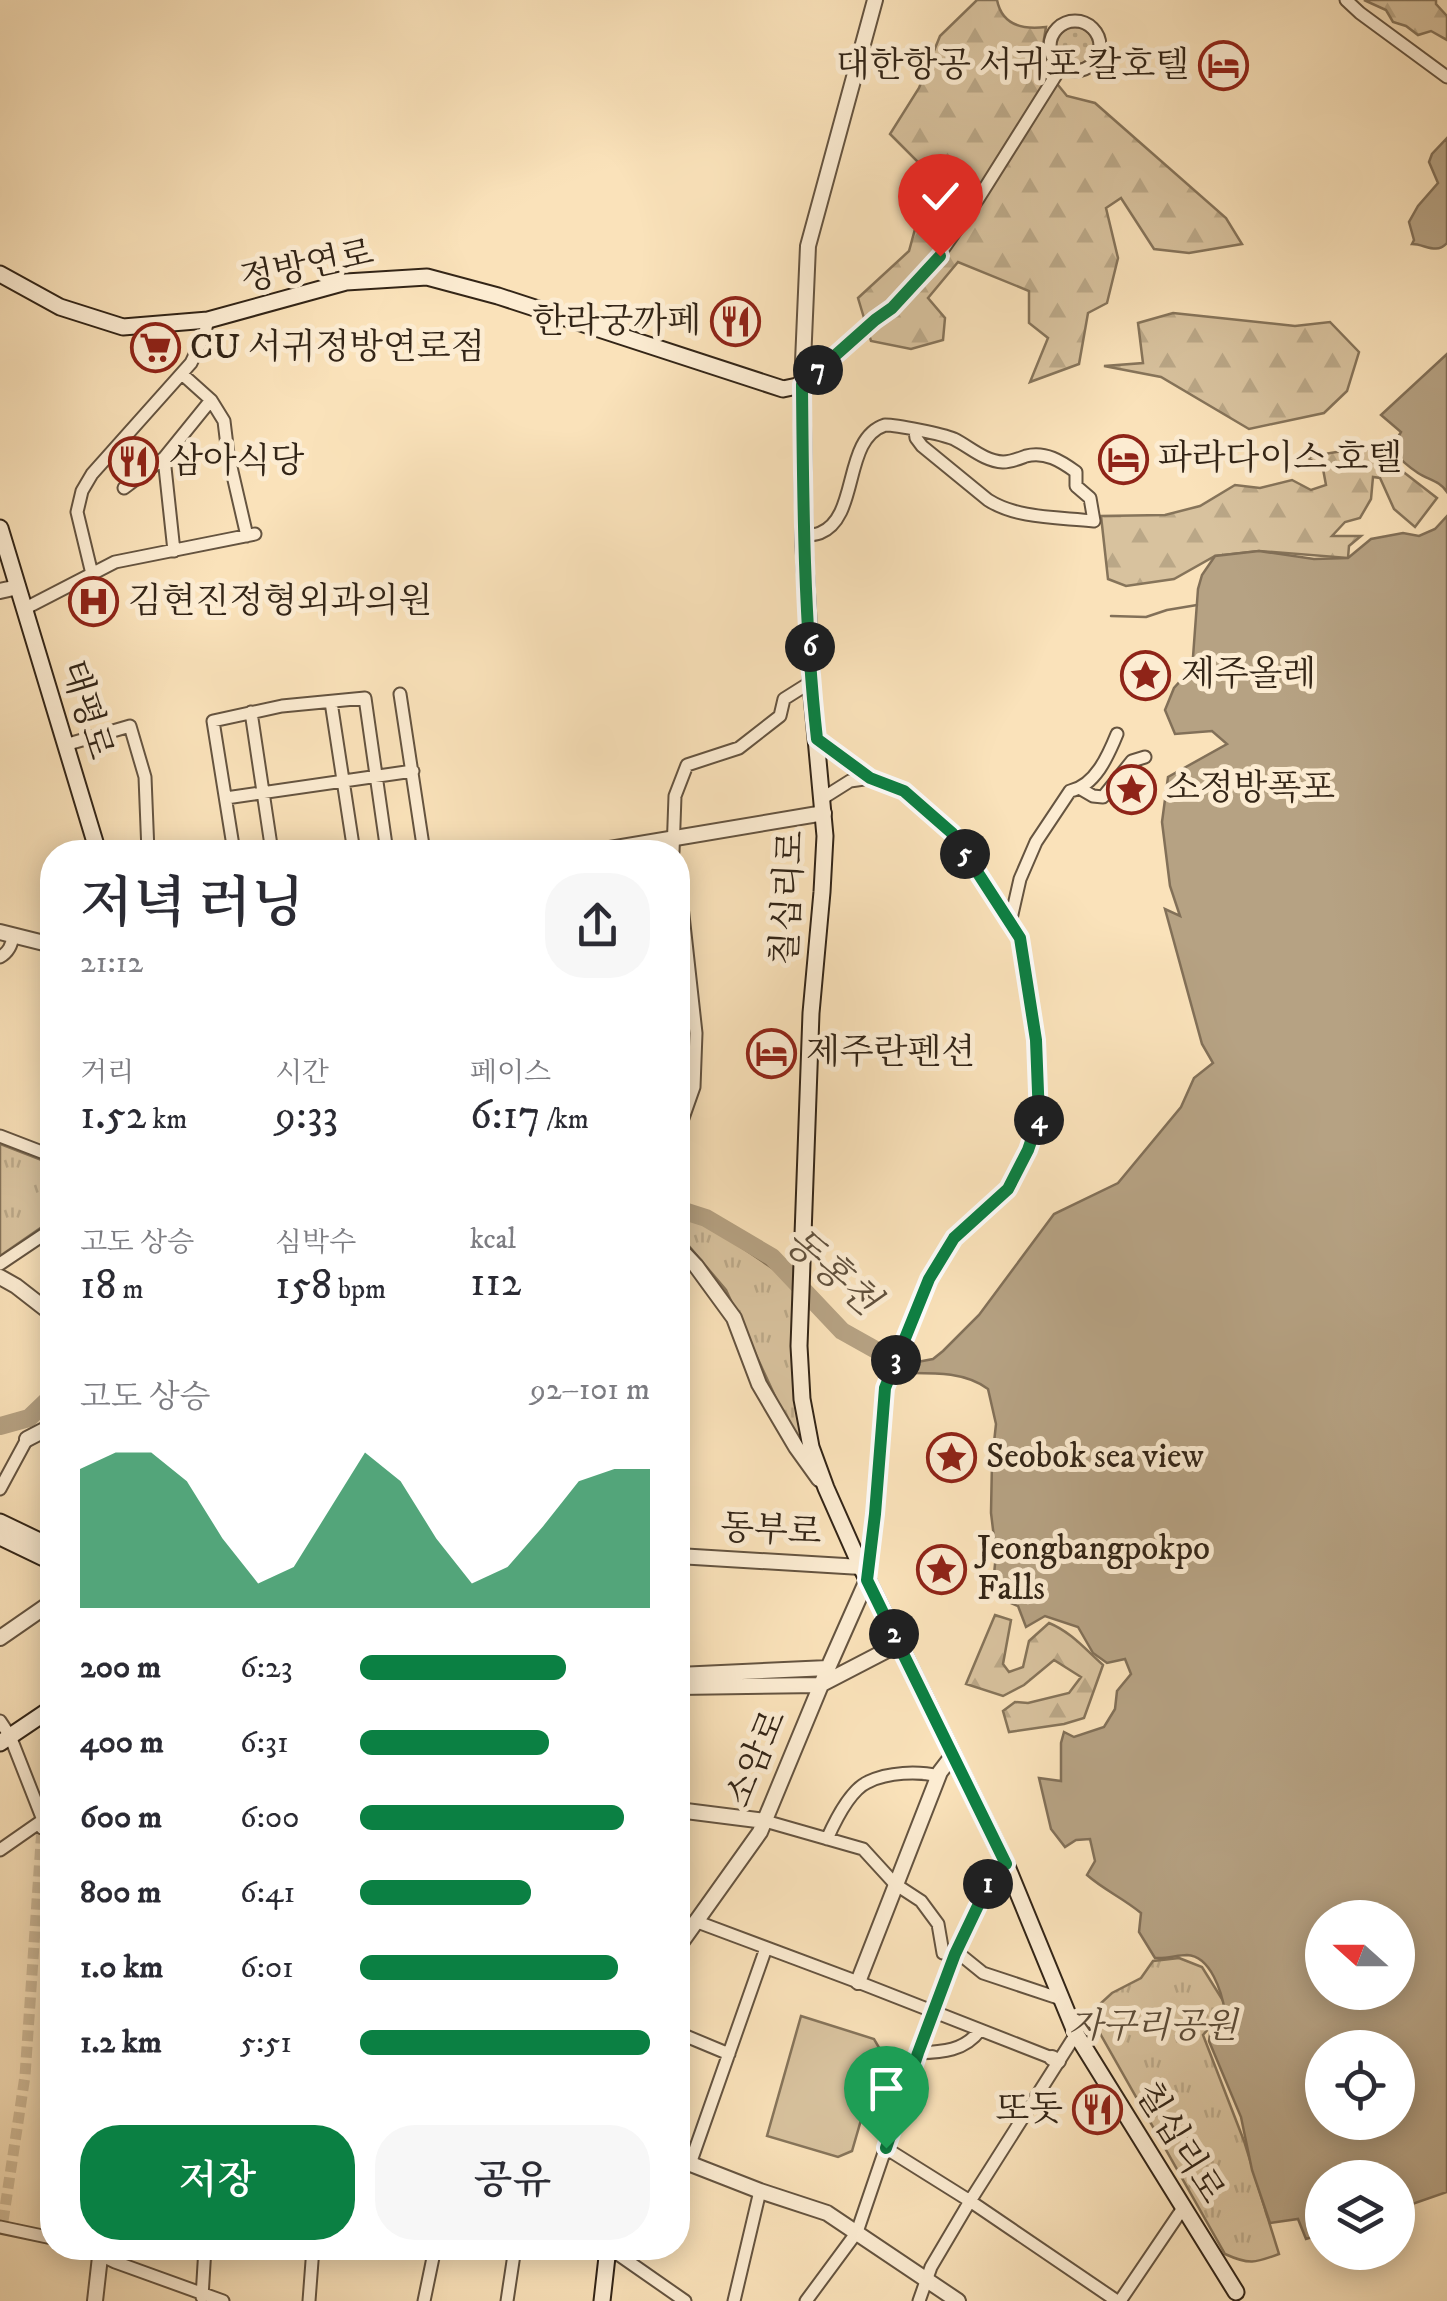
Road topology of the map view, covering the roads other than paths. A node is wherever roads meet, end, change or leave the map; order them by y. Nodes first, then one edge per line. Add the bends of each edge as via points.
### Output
1 (875, 0) edge
2 (1346, 0) edge
3 (1061, 67) junction
4 (1447, 77) edge
5 (0, 274) edge
6 (208, 320) junction
7 (182, 374) junction
8 (802, 385) junction
9 (211, 400) junction
10 (914, 430) junction
11 (164, 458) junction
12 (124, 488) dead end
13 (0, 528) edge
14 (804, 536) junction
15 (174, 551) junction
16 (92, 574) junction
17 (18, 587) junction
18 (0, 591) edge
19 (24, 608) junction
20 (811, 682) junction
21 (400, 694) dead end
22 (331, 702) junction
23 (251, 712) junction
24 (1118, 734) dead end
25 (817, 739) junction
26 (65, 744) junction
27 (1145, 757) dead end
28 (412, 771) junction
29 (376, 778) junction
30 (870, 778) junction
31 (344, 782) junction
32 (1081, 789) junction
33 (263, 793) junction
34 (226, 798) junction
35 (823, 805) junction
36 (94, 840) edge
37 (148, 840) edge
38 (232, 840) edge
39 (270, 840) edge
40 (352, 840) edge
41 (385, 840) edge
42 (422, 840) edge
43 (673, 840) edge
44 (690, 840) edge
45 (1010, 924) junction
46 (6, 933) edge
47 (40, 942) edge
48 (0, 957) edge
49 (690, 979) edge
50 (690, 1098) edge
51 (0, 1136) edge
52 (40, 1151) edge
53 (40, 1237) edge
54 (690, 1259) edge
55 (0, 1264) edge
56 (0, 1278) edge
57 (40, 1305) edge
58 (40, 1432) edge
59 (27, 1438) joint
60 (0, 1488) edge
61 (826, 1488) junction
62 (0, 1522) edge
63 (0, 1536) edge
64 (40, 1541) edge
65 (40, 1556) edge
66 (690, 1557) edge
67 (864, 1573) junction
68 (40, 1610) edge
69 (0, 1638) edge
70 (899, 1644) junction
71 (828, 1668) junction
72 (690, 1674) edge
73 (820, 1685) junction
74 (690, 1687) edge
75 (40, 1716) edge
76 (0, 1721) edge
77 (5, 1740) edge
78 (953, 1755) junction
79 (939, 1776) junction
80 (40, 1811) edge
81 (690, 1812) edge
82 (765, 1821) junction
83 (40, 1827) edge
84 (826, 1839) junction
85 (0, 1850) edge
86 (1006, 1864) junction
87 (895, 1884) junction
88 (695, 1922) junction
89 (690, 1929) edge
90 (766, 1948) junction
91 (955, 1954) junction
92 (858, 1982) junction
93 (1060, 1999) junction
94 (933, 2012) junction
95 (980, 2030) junction
96 (1076, 2034) junction
97 (690, 2038) edge
98 (918, 2053) junction
99 (729, 2054) junction
100 (1055, 2060) junction
101 (690, 2148) edge
102 (886, 2148) junction
103 (690, 2164) edge
104 (760, 2191) junction
105 (970, 2201) junction
106 (1183, 2208) junction
107 (1, 2228) edge
108 (857, 2232) junction
109 (40, 2236) edge
110 (96, 2260) edge
111 (112, 2260) edge
112 (204, 2260) edge
113 (313, 2260) edge
114 (433, 2260) edge
115 (513, 2260) edge
116 (607, 2260) edge
117 (625, 2260) edge
118 (926, 2279) junction
119 (1238, 2296) edge
120 (202, 2298) edge
121 (95, 2301) edge
122 (223, 2301) edge
123 (309, 2301) edge
124 (424, 2301) edge
125 (508, 2301) edge
126 (602, 2301) edge
127 (685, 2301) edge
128 (734, 2301) edge
129 (806, 2301) edge
130 (919, 2301) edge
131 (958, 2301) edge
132 (1118, 2301) edge

1 - 8 street, 칠십리로 via 808,246
2 - 4 street
3 - 3 street via 1051,54 1054,31 1067,21 1087,23 1099,39 1096,58 1080,70
3 - 8 street via 940,256 892,308
5 - 6 main road, 정방연로 via 60,307 123,327
6 - 7 street
6 - 8 main road, 정방연로 via 346,282 427,277 783,389
7 - 9 street
7 - 16 street via 82,491 77,512
8 - 14 main road, 칠십리로
9 - 11 street
9 - 15 street via 224,421 251,535
10 - 10 street via 954,439 1002,462 1032,454 1062,462 1076,472 1094,521 1000,508 922,446
10 - 14 street via 885,425 869,434 838,518 822,533
11 - 12 street
11 - 15 street
13 - 17 main road, 태평로
14 - 20 main road, 칠십리로
15 - 16 street via 115,562
16 - 19 street
17 - 18 street
17 - 19 main road, 태평로
19 - 26 main road, 태평로
20 - 25 main road, 칠십리로
20 - 43 street via 784,698 780,716 739,748 688,765 675,796
21 - 28 street
22 - 23 street
22 - 29 street via 366,698
22 - 31 street
23 - 33 street
23 - 34 street via 213,721
24 - 32 street
25 - 30 street
25 - 35 main road, 칠십리로
26 - 36 main road, 태평로
26 - 37 street via 130,726 145,777
27 - 32 street via 1132,761 1103,797
28 - 29 street
28 - 42 street
29 - 31 street
29 - 41 street
30 - 35 street via 850,781
30 - 45 street via 904,791 952,833
31 - 33 street
31 - 40 street
32 - 45 street via 1070,791 1036,842
33 - 34 street
33 - 39 street
34 - 38 street
35 - 44 street
35 - 61 main road, 칠십리로 via 798,1346 811,1447
45 - 67 street via 1020,938 1036,1040 1039,1118 1008,1189 954,1238 929,1279 898,1354 885,1388
46 - 47 street
46 - 48 street via 12,943
49 - 50 street via 696,1033
51 - 52 street
53 - 55 street
54 - 61 street via 734,1318 759,1384
56 - 57 street
58 - 59 street
59 - 60 street
61 - 67 main road, 칠십리로
62 - 64 main road
63 - 65 main road
66 - 67 street, 동부로
67 - 70 main road, 칠십리로
67 - 71 street, 소암로
68 - 69 street
70 - 73 street
70 - 78 main road, 칠십리로
71 - 72 street
71 - 73 street, 소암로
73 - 74 street
73 - 82 street, 소암로
75 - 77 main road
76 - 77 street
77 - 80 street
78 - 79 street
78 - 86 main road, 칠십리로
79 - 84 street via 902,1774 866,1782
79 - 87 street
81 - 82 street
82 - 84 street
82 - 88 street, 소암로
83 - 85 street
84 - 87 street via 863,1849
86 - 91 street via 995,1870
86 - 93 main road, 칠십리로
87 - 91 street via 922,1901 938,1924 943,1953
87 - 92 street
88 - 89 street, 소암로
88 - 90 street
90 - 92 street
90 - 99 street
91 - 93 street via 983,1973
91 - 94 street
92 - 94 street
93 - 96 main road, 칠십리로
94 - 95 street
94 - 98 street
95 - 98 street via 964,2046
95 - 100 street
96 - 100 street
96 - 106 main road, 칠십리로
97 - 99 street
98 - 102 street
99 - 101 street
100 - 105 street
102 - 105 street
102 - 108 street
103 - 104 street
104 - 108 street via 828,2214
104 - 128 street
105 - 118 street
105 - 132 street
106 - 119 main road, 칠십리로
106 - 132 street
107 - 109 street
108 - 118 street
108 - 129 street
110 - 121 street
111 - 120 street
112 - 120 street
113 - 123 street
114 - 124 street
115 - 125 street
116 - 126 main road
117 - 127 street
118 - 130 street
118 - 131 street
120 - 122 street

